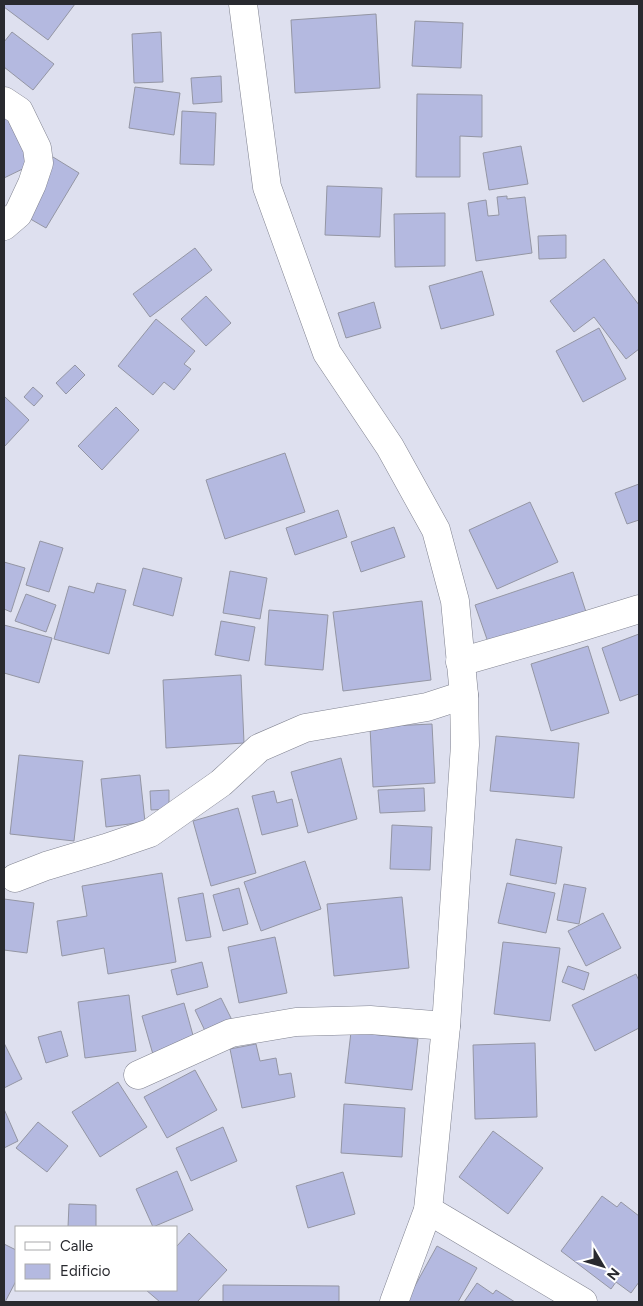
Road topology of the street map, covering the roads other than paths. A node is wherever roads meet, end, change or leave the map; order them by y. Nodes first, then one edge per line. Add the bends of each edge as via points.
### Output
1 (242, 4) edge
2 (4, 101) edge
3 (4, 226) edge
4 (639, 609) edge
5 (460, 662) junction
6 (464, 695) junction
7 (15, 878) dead end
8 (446, 1026) junction
9 (138, 1075) dead end
10 (428, 1210) junction
11 (394, 1302) edge
12 (583, 1302) edge

1 - 5 street via 267,187 327,353 390,447 436,530 455,601
2 - 3 street via 19,111 37,148 39,163 18,214
4 - 5 street
5 - 6 street
6 - 7 street via 427,707 306,728 259,748 222,783 150,832
6 - 8 street via 465,745
8 - 9 street via 370,1020 296,1022 231,1033
8 - 10 street
10 - 11 street
10 - 12 street

